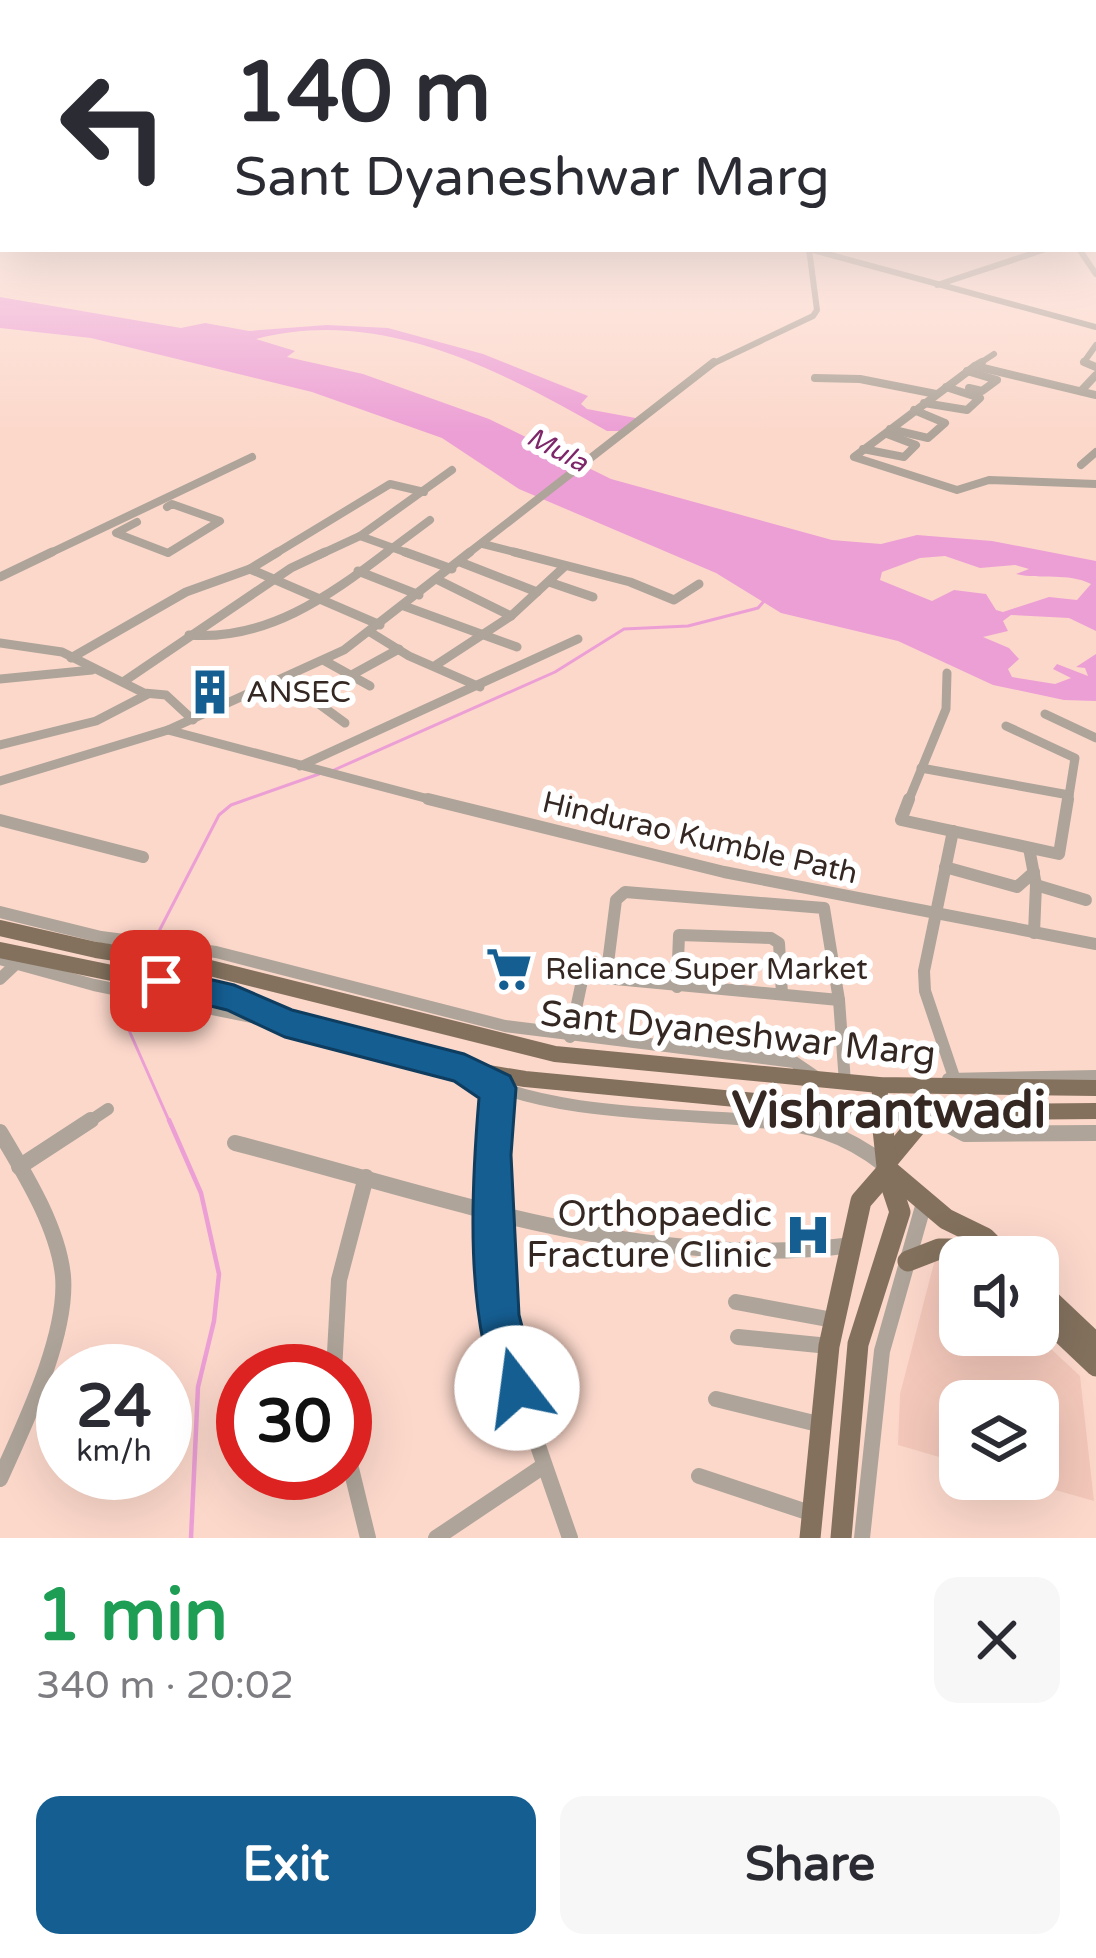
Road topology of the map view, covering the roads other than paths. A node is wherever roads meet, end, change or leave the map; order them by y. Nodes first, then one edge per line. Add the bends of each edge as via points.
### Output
1 (813, 289) edge
2 (949, 289) edge
3 (1096, 327) edge
4 (1096, 345) edge
5 (994, 354) dead end
6 (971, 369) junction
7 (1096, 371) edge
8 (815, 378) dead end
9 (948, 385) junction
10 (1081, 391) junction
11 (936, 394) junction
12 (1096, 395) edge
13 (923, 403) junction
14 (914, 410) junction
15 (887, 431) junction
16 (862, 449) junction
17 (1096, 452) edge
18 (252, 457) dead end
19 (1081, 465) dead end
20 (452, 470) dead end
21 (1096, 484) edge
22 (424, 492) junction
23 (140, 517) junction
24 (430, 520) dead end
25 (360, 536) junction
26 (483, 544) junction
27 (392, 547) junction
28 (456, 566) junction
29 (564, 567) junction
30 (250, 569) junction
31 (358, 571) junction
32 (0, 577) edge
33 (274, 579) junction
34 (438, 580) junction
35 (549, 582) junction
36 (700, 584) dead end
37 (537, 592) junction
38 (418, 595) junction
39 (318, 597) junction
40 (593, 597) dead end
41 (404, 606) junction
42 (511, 616) junction
43 (375, 629) junction
44 (189, 635) junction
45 (485, 635) junction
46 (578, 639) dead end
47 (0, 643) edge
48 (517, 647) dead end
49 (399, 649) junction
50 (70, 658) junction
51 (325, 661) junction
52 (436, 665) junction
53 (95, 670) junction
54 (947, 673) dead end
55 (348, 677) junction
56 (0, 679) edge
57 (285, 679) junction
58 (124, 682) junction
59 (370, 686) dead end
60 (480, 687) junction
61 (148, 694) junction
62 (1046, 713) dead end
63 (193, 720) junction
64 (344, 723) dead end
65 (1006, 727) dead end
66 (168, 730) junction
67 (1096, 738) edge
68 (0, 745) edge
69 (297, 767) junction
70 (921, 769) junction
71 (0, 781) edge
72 (1069, 795) junction
73 (0, 820) edge
74 (952, 831) junction
75 (1030, 848) junction
76 (142, 856) dead end
77 (945, 867) junction
78 (1035, 878) junction
79 (1086, 900) dead end
80 (0, 912) edge
81 (935, 914) junction
82 (0, 928) edge
83 (1034, 933) junction
84 (1096, 944) edge
85 (124, 948) junction
86 (0, 950) edge
87 (172, 954) junction
88 (0, 959) edge
89 (16, 963) junction
90 (0, 979) edge
91 (606, 979) junction
92 (108, 980) junction
93 (677, 987) junction
94 (782, 994) junction
95 (839, 1000) junction
96 (570, 1037) junction
97 (464, 1069) junction
98 (1096, 1076) edge
99 (954, 1077) junction
100 (820, 1079) junction
101 (845, 1083) junction
102 (879, 1085) junction
103 (922, 1087) junction
104 (498, 1088) junction
105 (1096, 1088) edge
106 (108, 1109) dead end
107 (1096, 1112) edge
108 (881, 1113) junction
109 (927, 1113) junction
110 (0, 1132) edge
111 (1096, 1133) edge
112 (235, 1143) dead end
113 (888, 1166) junction
114 (19, 1167) junction
115 (366, 1177) junction
116 (925, 1200) junction
117 (494, 1210) junction
118 (958, 1226) junction
119 (965, 1236) edge
120 (980, 1236) edge
121 (852, 1245) junction
122 (939, 1249) edge
123 (908, 1261) junction
124 (736, 1302) dead end
125 (1059, 1309) edge
126 (835, 1321) junction
127 (1059, 1331) edge
128 (738, 1337) dead end
129 (335, 1344) edge
130 (1096, 1344) edge
131 (829, 1346) junction
132 (1096, 1366) edge
133 (716, 1399) dead end
134 (822, 1426) junction
135 (3, 1466) edge
136 (542, 1467) junction
137 (699, 1476) dead end
138 (359, 1500) edge
139 (813, 1514) junction
140 (566, 1536) edge
141 (368, 1538) edge
142 (436, 1538) edge
143 (810, 1538) edge
144 (842, 1538) edge
145 (862, 1538) edge

1 - 26 street via 816,314 718,358
2 - 3 street
4 - 7 street via 1084,362
5 - 6 street
6 - 9 street
6 - 9 street via 997,380 982,391
6 - 10 street
7 - 10 street
8 - 11 street
9 - 11 street
9 - 13 street via 980,398 967,410
10 - 12 street
11 - 13 street
13 - 14 street
14 - 15 street
14 - 15 street via 945,423 928,438
15 - 16 street
15 - 16 street via 916,445 904,457
16 - 21 street via 854,457 860,461 957,490 989,480
17 - 19 street
18 - 23 street
20 - 22 street
22 - 25 street
22 - 30 street via 390,484
23 - 23 street via 172,504 220,520 168,553 116,533
23 - 32 street
24 - 27 street
25 - 27 street
25 - 33 street
26 - 28 street
26 - 29 street
27 - 28 street
27 - 31 street
28 - 34 street
28 - 37 street
29 - 35 street
29 - 36 street via 674,600
30 - 33 street
30 - 50 street via 208,583
31 - 38 street
31 - 39 street
33 - 39 street
33 - 44 street
34 - 38 street
34 - 42 street
35 - 37 street
35 - 40 street
37 - 42 street
38 - 41 street
39 - 43 street
39 - 44 street via 252,632 219,640
41 - 43 street
41 - 45 street
42 - 45 street
43 - 49 street
43 - 51 street
44 - 58 street
45 - 48 street
45 - 52 street
46 - 60 street
47 - 50 street
49 - 52 street
49 - 55 street
50 - 53 street
51 - 55 street
51 - 57 street
52 - 60 street
53 - 56 street
53 - 58 street
54 - 70 street via 946,709
55 - 59 street
57 - 63 street
57 - 64 street
58 - 61 street
60 - 69 street
61 - 63 street via 166,695
61 - 68 street via 84,724
62 - 67 street
63 - 66 street
65 - 72 street via 1075,758
66 - 69 street, Hindurao Kumble Path
66 - 71 street
69 - 81 street, Hindurao Kumble Path via 724,872
70 - 72 street
70 - 74 street via 901,820
72 - 75 street via 1059,854
73 - 76 street
74 - 75 street
74 - 77 street
75 - 78 street
77 - 78 street via 1018,887
77 - 81 street
78 - 79 street
78 - 83 street
80 - 85 street
81 - 83 street, Hindurao Kumble Path
81 - 99 street via 926,992
82 - 85 main road
83 - 84 street, Hindurao Kumble Path
85 - 87 main road, Sant Dyaneshwar Marg
86 - 92 main road
87 - 96 street via 216,952
87 - 100 main road, Sant Dyaneshwar Marg via 555,1054
88 - 89 street
89 - 90 street
89 - 92 street
91 - 93 street
91 - 95 street via 616,900 625,892 820,906
91 - 96 street via 583,976
92 - 97 main road, Sant Dyaneshwar Marg via 234,998
93 - 94 street
93 - 94 street via 679,935 771,938 779,943
94 - 95 street
95 - 101 street
96 - 100 street via 794,1062
97 - 104 street
97 - 108 main road, Sant Dyaneshwar Marg
98 - 99 street
99 - 103 street
100 - 101 main road, Sant Dyaneshwar Marg
101 - 102 main road, Sant Dyaneshwar Marg
102 - 103 main road, Sant Dyaneshwar Marg
102 - 108 main road
103 - 105 main road, Sant Dyaneshwar Marg
104 - 113 street via 798,1123 851,1139
104 - 117 street
106 - 114 street
107 - 109 main road, Sant Dyaneshwar Marg
108 - 109 main road, Sant Dyaneshwar Marg
108 - 113 main road
109 - 111 street via 964,1134
109 - 113 main road
110 - 114 street
112 - 115 street
113 - 116 main road
113 - 121 main road via 861,1202
113 - 144 main road via 900,1212 858,1344
114 - 135 street via 64,1289
115 - 117 street
115 - 129 street via 339,1280
116 - 118 main road
116 - 123 street
117 - 121 street via 688,1251
117 - 136 street via 504,1348
118 - 119 main road
118 - 120 main road
121 - 126 main road
122 - 123 main road
123 - 145 street via 882,1351
124 - 126 street
125 - 130 main road
126 - 131 main road
127 - 132 main road
128 - 131 street
131 - 134 main road
133 - 134 street
134 - 139 main road
136 - 140 street
136 - 142 street
137 - 139 street
138 - 141 street
139 - 143 main road

